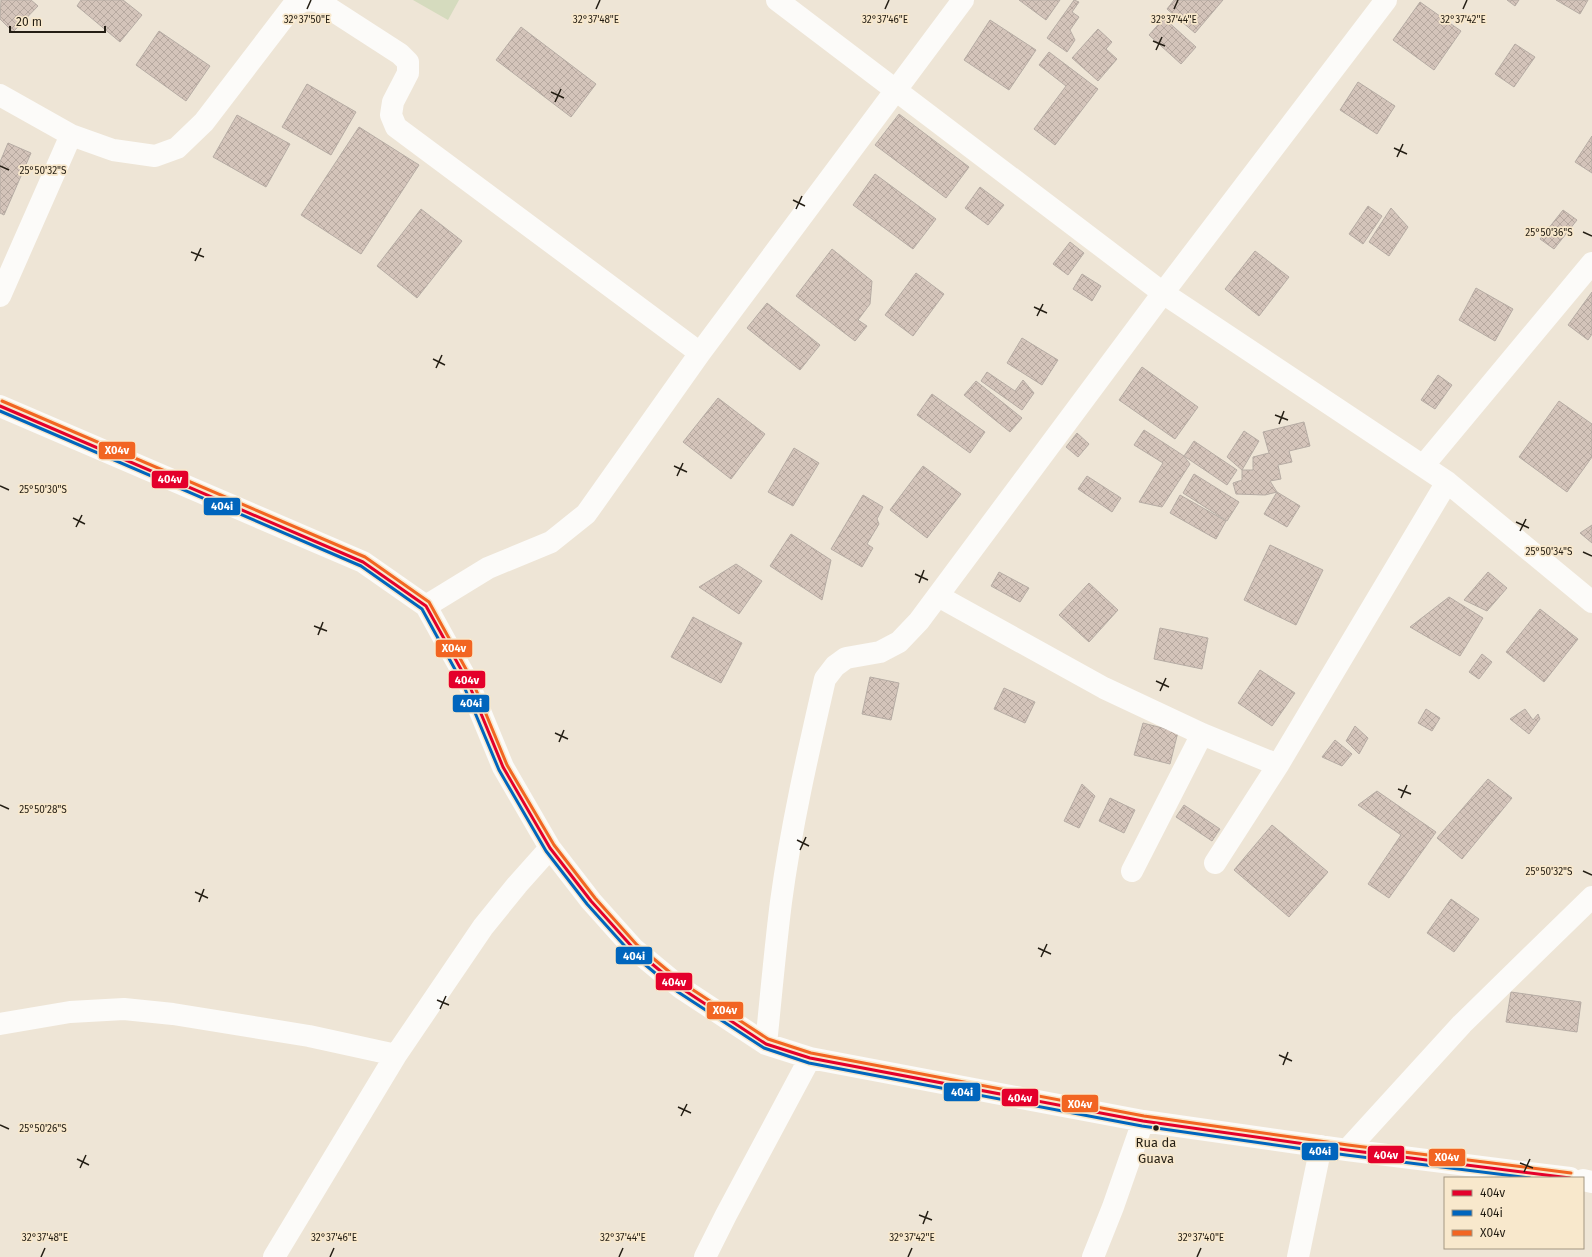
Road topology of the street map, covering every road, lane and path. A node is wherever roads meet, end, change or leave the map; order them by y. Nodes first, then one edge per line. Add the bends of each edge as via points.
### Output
1 (777, 0) edge
2 (963, 0) edge
3 (1386, 0) edge
4 (896, 90) junction
5 (0, 95) edge
6 (71, 135) junction
7 (1592, 263) edge
8 (1163, 293) junction
9 (0, 296) edge
10 (700, 353) junction
11 (0, 406) edge
12 (1423, 466) junction
13 (1447, 482) junction
14 (938, 596) junction
15 (1592, 602) edge
16 (426, 606) junction
17 (1202, 734) junction
18 (1278, 765) junction
19 (550, 848) junction
20 (1215, 864) dead end
21 (1132, 871) dead end
22 (1592, 897) edge
23 (0, 1024) edge
24 (766, 1044) junction
25 (396, 1055) junction
26 (810, 1058) junction
27 (1143, 1121) junction
28 (1321, 1146) junction
29 (1347, 1150) junction
30 (1562, 1177) edge
31 (274, 1257) edge
32 (705, 1257) edge
33 (1093, 1257) edge
34 (1298, 1257) edge

1 - 4 street
2 - 4 street
3 - 8 street
4 - 8 street
4 - 10 street
5 - 6 street
6 - 9 street
6 - 10 street via 113,150 155,156 177,148 204,122 292,7 305,0 318,1 400,54 408,62 408,73 393,102 391,115 396,127
7 - 12 street
8 - 12 street
8 - 14 street
10 - 16 street via 586,514 551,542 488,568
11 - 16 street via 363,562
12 - 13 street
13 - 15 street
13 - 18 street
14 - 17 street via 1104,688
14 - 24 street via 899,642 880,652 846,658 835,666 825,679 802,777 788,857
16 - 19 street via 468,682 503,767
17 - 18 street
17 - 21 street
18 - 20 street
19 - 24 street via 591,901 634,949 681,988
19 - 25 street via 483,927
22 - 29 street via 1462,1024
23 - 25 street via 70,1012 124,1009 173,1014 302,1035
24 - 26 street
25 - 31 street
26 - 27 street
26 - 32 street
27 - 28 street
27 - 33 street
28 - 29 street
28 - 34 street
29 - 30 street

